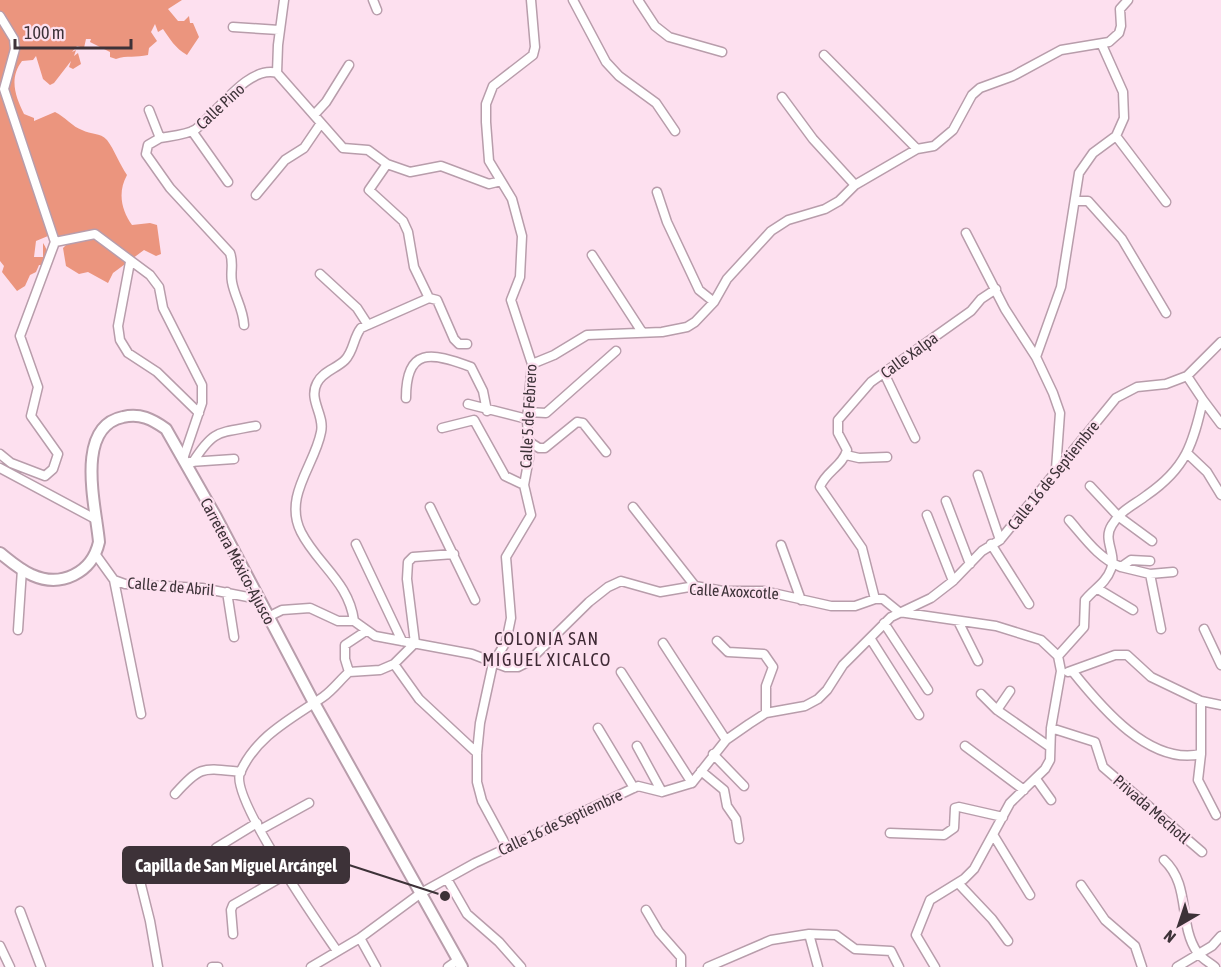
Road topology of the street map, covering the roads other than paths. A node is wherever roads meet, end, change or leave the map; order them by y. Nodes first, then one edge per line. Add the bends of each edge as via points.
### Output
1 (284, 0) edge
2 (373, 0) edge
3 (531, 0) edge
4 (573, 0) edge
5 (638, 0) edge
6 (1128, 0) edge
7 (377, 10) dead end
8 (0, 16) edge
9 (233, 27) dead end
10 (279, 30) junction
11 (1102, 45) junction
12 (723, 52) dead end
13 (824, 55) dead end
14 (349, 64) dead end
15 (277, 73) junction
16 (782, 97) dead end
17 (149, 110) dead end
18 (314, 115) junction
19 (321, 123) junction
20 (192, 131) junction
21 (675, 131) dead end
22 (1116, 136) junction
23 (160, 138) junction
24 (917, 149) junction
25 (387, 164) junction
26 (501, 181) junction
27 (228, 182) dead end
28 (855, 185) junction
29 (657, 192) dead end
30 (256, 195) dead end
31 (1076, 201) junction
32 (1166, 202) dead end
33 (966, 233) dead end
34 (56, 242) junction
35 (592, 255) dead end
36 (130, 262) junction
37 (320, 274) dead end
38 (996, 289) junction
39 (429, 298) junction
40 (714, 302) junction
41 (1166, 313) dead end
42 (244, 325) dead end
43 (368, 325) junction
44 (642, 332) junction
45 (1221, 342) edge
46 (467, 344) dead end
47 (616, 351) dead end
48 (1036, 357) junction
49 (532, 364) junction
50 (884, 373) junction
51 (1187, 376) junction
52 (406, 398) dead end
53 (1203, 400) junction
54 (468, 404) dead end
55 (487, 411) junction
56 (199, 413) junction
57 (528, 416) junction
58 (1221, 424) edge
59 (256, 426) dead end
60 (442, 428) dead end
61 (915, 438) dead end
62 (528, 441) junction
63 (606, 452) dead end
64 (0, 454) edge
65 (1188, 454) junction
66 (846, 455) junction
67 (887, 457) dead end
68 (234, 459) dead end
69 (187, 461) junction
70 (0, 468) edge
71 (1056, 469) junction
72 (978, 475) dead end
73 (524, 485) junction
74 (1090, 486) dead end
75 (1221, 495) edge
76 (946, 501) dead end
77 (430, 507) dead end
78 (633, 507) dead end
79 (927, 515) dead end
80 (1118, 516) junction
81 (97, 520) junction
82 (1069, 520) dead end
83 (1000, 540) junction
84 (1152, 541) dead end
85 (356, 544) dead end
86 (991, 544) junction
87 (781, 545) dead end
88 (0, 553) edge
89 (454, 554) junction
90 (96, 555) junction
91 (1150, 561) dead end
92 (970, 564) junction
93 (1117, 566) junction
94 (22, 569) junction
95 (1173, 572) dead end
96 (1150, 574) junction
97 (114, 580) junction
98 (953, 581) junction
99 (695, 586) junction
100 (1098, 590) junction
101 (227, 592) junction
102 (258, 599) junction
103 (875, 599) junction
104 (475, 600) dead end
105 (801, 600) junction
106 (1029, 604) dead end
107 (1133, 610) dead end
108 (899, 612) junction
109 (268, 617) junction
110 (354, 621) junction
111 (958, 621) junction
112 (884, 623) junction
113 (1161, 629) dead end
114 (1204, 629) dead end
115 (18, 630) dead end
116 (366, 632) junction
117 (234, 637) dead end
118 (870, 638) junction
119 (402, 640) junction
120 (717, 641) dead end
121 (415, 643) junction
122 (663, 643) dead end
123 (1058, 656) junction
124 (978, 661) dead end
125 (493, 663) junction
126 (394, 664) junction
127 (1221, 665) edge
128 (1061, 671) junction
129 (349, 672) junction
130 (621, 672) dead end
131 (1073, 672) junction
132 (928, 690) dead end
133 (1010, 691) dead end
134 (981, 694) dead end
135 (1201, 701) junction
136 (314, 703) junction
137 (1221, 705) edge
138 (997, 710) junction
139 (766, 713) junction
140 (141, 714) dead end
141 (919, 715) dead end
142 (598, 728) dead end
143 (1051, 728) junction
144 (726, 740) junction
145 (637, 746) dead end
146 (965, 747) dead end
147 (1050, 747) junction
148 (477, 753) junction
149 (713, 754) junction
150 (1201, 754) junction
151 (701, 771) junction
152 (241, 772) junction
153 (1036, 779) junction
154 (692, 783) junction
155 (744, 786) dead end
156 (634, 788) junction
157 (1024, 790) junction
158 (662, 792) junction
159 (175, 794) dead end
160 (1051, 800) dead end
161 (309, 803) dead end
162 (1216, 815) dead end
163 (1003, 818) junction
164 (259, 826) junction
165 (890, 833) dead end
166 (994, 836) junction
167 (739, 839) dead end
168 (507, 847) junction
169 (216, 848) dead end
170 (1202, 852) dead end
171 (1164, 860) dead end
172 (136, 869) dead end
173 (285, 875) junction
174 (447, 879) junction
175 (958, 883) junction
176 (1081, 885) dead end
177 (421, 893) junction
178 (1030, 895) dead end
179 (646, 910) dead end
180 (20, 911) dead end
181 (233, 934) dead end
182 (809, 934) junction
183 (1221, 936) edge
184 (360, 938) junction
185 (1008, 941) dead end
186 (0, 945) edge
187 (337, 951) junction
188 (1198, 954) junction
189 (460, 964) edge
190 (1184, 965) edge
191 (10, 967) edge
192 (41, 967) edge
193 (158, 967) edge
194 (212, 967) edge
195 (218, 967) edge
196 (311, 967) edge
197 (376, 967) edge
198 (448, 967) edge
199 (521, 967) edge
200 (681, 967) edge
201 (708, 967) edge
202 (818, 967) edge
203 (899, 967) edge
204 (935, 967) edge
205 (1142, 967) edge
206 (1215, 967) edge

1 - 10 street
2 - 7 street
3 - 26 street, Calle 5 de Febrero via 533,55 493,86 486,104 489,160
4 - 21 street via 606,62 656,102
5 - 12 street via 655,27 669,37
6 - 11 street via 1120,9 1119,33
8 - 34 street via 14,39 15,49 4,89
9 - 10 street
10 - 15 street
11 - 22 street via 1123,92 1124,118
11 - 24 street via 1061,50 1022,72 980,88 972,94 953,130 934,146
13 - 24 street
14 - 18 street
15 - 18 street
15 - 20 street, Calle Pino via 259,72
16 - 28 street
17 - 23 street
18 - 19 street
19 - 25 street via 343,148 368,150
19 - 30 street via 304,148 285,160
20 - 23 street, Calle Pino
20 - 27 street
22 - 31 street via 1085,162 1079,173
22 - 32 street
23 - 42 street via 148,145 146,154 170,188 230,253 231,280
24 - 28 street
25 - 26 street via 410,172 441,166 489,184
25 - 39 street via 369,190 403,221 414,267
26 - 49 street, Calle 5 de Febrero via 519,218 522,264 511,300
28 - 40 street via 825,209 788,220 771,231 727,279
29 - 40 street via 699,290
31 - 41 street via 1088,201 1122,239
31 - 48 street via 1061,287
33 - 38 street
34 - 36 street via 95,234
34 - 64 street via 20,336 38,387 31,416 58,454 53,469 45,476 11,463
35 - 44 street
36 - 56 street via 159,287 163,308 202,385
36 - 56 street via 118,326 120,340 128,353 157,372
37 - 43 street via 357,308
38 - 48 street
38 - 50 street, Calle Xalpa
39 - 43 street
39 - 46 street via 437,300 454,339
40 - 44 street via 687,327
43 - 110 street via 357,333 347,358 325,372 317,383 315,404 321,431 303,477 295,513 308,544 345,591
44 - 49 street via 587,334 554,356
45 - 51 street
47 - 57 street via 546,413
48 - 71 street via 1060,413
49 - 57 street, Calle 5 de Febrero
50 - 61 street
50 - 66 street, Calle Xalpa via 838,420
51 - 53 street
51 - 71 street, Calle 16 de Septiembre via 1166,384 1137,387 1116,398
52 - 55 street via 406,375 412,364 419,359 446,358 471,367 483,391
53 - 58 street
53 - 65 street
54 - 55 street
55 - 57 street
56 - 69 street
57 - 62 street, Calle 5 de Febrero
59 - 69 street via 216,433
60 - 73 street via 474,420 505,476
62 - 63 street via 545,448 577,422 583,423
62 - 73 street, Calle 5 de Febrero
65 - 75 street via 1207,472
65 - 80 street via 1160,486
66 - 67 street
66 - 103 street via 823,478 820,487 862,548
68 - 69 street
69 - 81 main road, Carretera México-Ajusco via 166,429 153,419 134,415 117,418 103,428 93,445
69 - 102 main road, Carretera México-Ajusco
70 - 81 street
71 - 83 street, Calle 16 de Septiembre
72 - 83 street
73 - 125 street, Calle 5 de Febrero via 531,515 506,557 511,618 506,642
74 - 80 street
76 - 92 street
77 - 89 street
78 - 99 street
79 - 98 street
80 - 84 street
80 - 93 street via 1107,535
81 - 90 main road, Carretera México-Ajusco
82 - 93 street via 1096,551
83 - 86 street, Calle 16 de Septiembre
85 - 119 street
86 - 92 street, Calle 16 de Septiembre
86 - 106 street
87 - 105 street
88 - 94 main road
89 - 104 street
89 - 121 street via 413,557 408,562 406,579
90 - 94 main road via 69,578 45,579
90 - 97 street, Calle 2 de Abril
91 - 93 street
92 - 98 street, Calle 16 de Septiembre
93 - 96 street
93 - 100 street
94 - 115 street
95 - 96 street
96 - 113 street
97 - 101 street, Calle 2 de Abril
97 - 140 street
98 - 108 street, Calle 16 de Septiembre via 931,598
99 - 105 street, Calle Axoxcotle via 764,591
99 - 125 street, Calle Axoxcotle via 660,592 621,581 589,602 528,662 518,667
100 - 107 street
100 - 123 street via 1085,600 1084,627
101 - 102 street, Calle 2 de Abril
101 - 117 street
102 - 109 main road, Carretera México-Ajusco
103 - 105 street, Calle Axoxcotle via 866,604 831,606
103 - 108 street via 883,599
108 - 111 street
108 - 112 street, Calle 16 de Septiembre
109 - 110 street via 282,610 303,608 338,621
109 - 136 main road, Carretera México-Ajusco
110 - 116 street, Calle Axoxcotle
111 - 123 street via 1012,630 1041,640
111 - 124 street
112 - 118 street, Calle 16 de Septiembre
112 - 132 street
114 - 127 street
116 - 119 street, Calle Axoxcotle
116 - 129 street via 345,645
118 - 139 street, Calle 16 de Septiembre via 843,665 818,699 805,706
118 - 141 street
119 - 121 street, Calle Axoxcotle
120 - 139 street via 728,652 765,654 773,667 766,686
121 - 125 street, Calle Axoxcotle via 472,654
121 - 126 street
122 - 144 street
123 - 128 street
125 - 148 street, Calle 5 de Febrero
126 - 129 street via 369,672
126 - 148 street via 419,699
128 - 131 street
128 - 143 street
129 - 136 street
130 - 154 street
131 - 135 street via 1115,655 1127,655 1151,677
131 - 150 street via 1100,706 1137,739 1176,753
133 - 138 street
134 - 138 street
135 - 137 street
135 - 150 street
136 - 152 street via 263,738
136 - 177 main road, Carretera México-Ajusco
138 - 147 street
139 - 144 street, Calle 16 de Septiembre
142 - 156 street
143 - 147 street
143 - 170 street, Privada Mechotl via 1095,742 1103,767
144 - 149 street, Calle 16 de Septiembre
145 - 158 street
146 - 157 street
147 - 153 street via 1050,760
148 - 168 street, Calle 5 de Febrero via 477,782 482,801
149 - 151 street, Calle 16 de Septiembre
149 - 155 street
150 - 162 street via 1198,780
151 - 154 street, Calle 16 de Septiembre
151 - 167 street via 724,790
152 - 159 street via 207,768 193,774
152 - 164 street via 239,782
153 - 157 street
153 - 160 street
154 - 158 street, Calle 16 de Septiembre
156 - 158 street, Calle 16 de Septiembre
156 - 168 street, Calle 16 de Septiembre
157 - 163 street via 1010,803
161 - 164 street
163 - 165 street via 959,807 955,808 954,828 944,835
163 - 166 street
164 - 169 street
164 - 173 street
166 - 175 street via 974,869
166 - 178 street
168 - 174 street, Calle 16 de Septiembre
171 - 188 street via 1179,881
172 - 193 street
173 - 181 street via 233,905
173 - 187 street
174 - 177 street, Calle 16 de Septiembre
174 - 199 street via 467,914
175 - 185 street
175 - 204 street via 930,900 917,927 916,935
176 - 205 street via 1105,920 1135,946
177 - 184 street, Calle 16 de Septiembre
177 - 189 main road, Carretera México-Ajusco
179 - 200 street via 681,957
180 - 192 street
182 - 201 street via 762,942
182 - 202 street
182 - 203 street via 836,935 855,949 891,951
183 - 188 street
184 - 187 street, Calle 16 de Septiembre
184 - 197 street
186 - 191 street
187 - 196 street, Calle 16 de Septiembre
188 - 190 street
188 - 206 street
189 - 198 street
194 - 195 street

